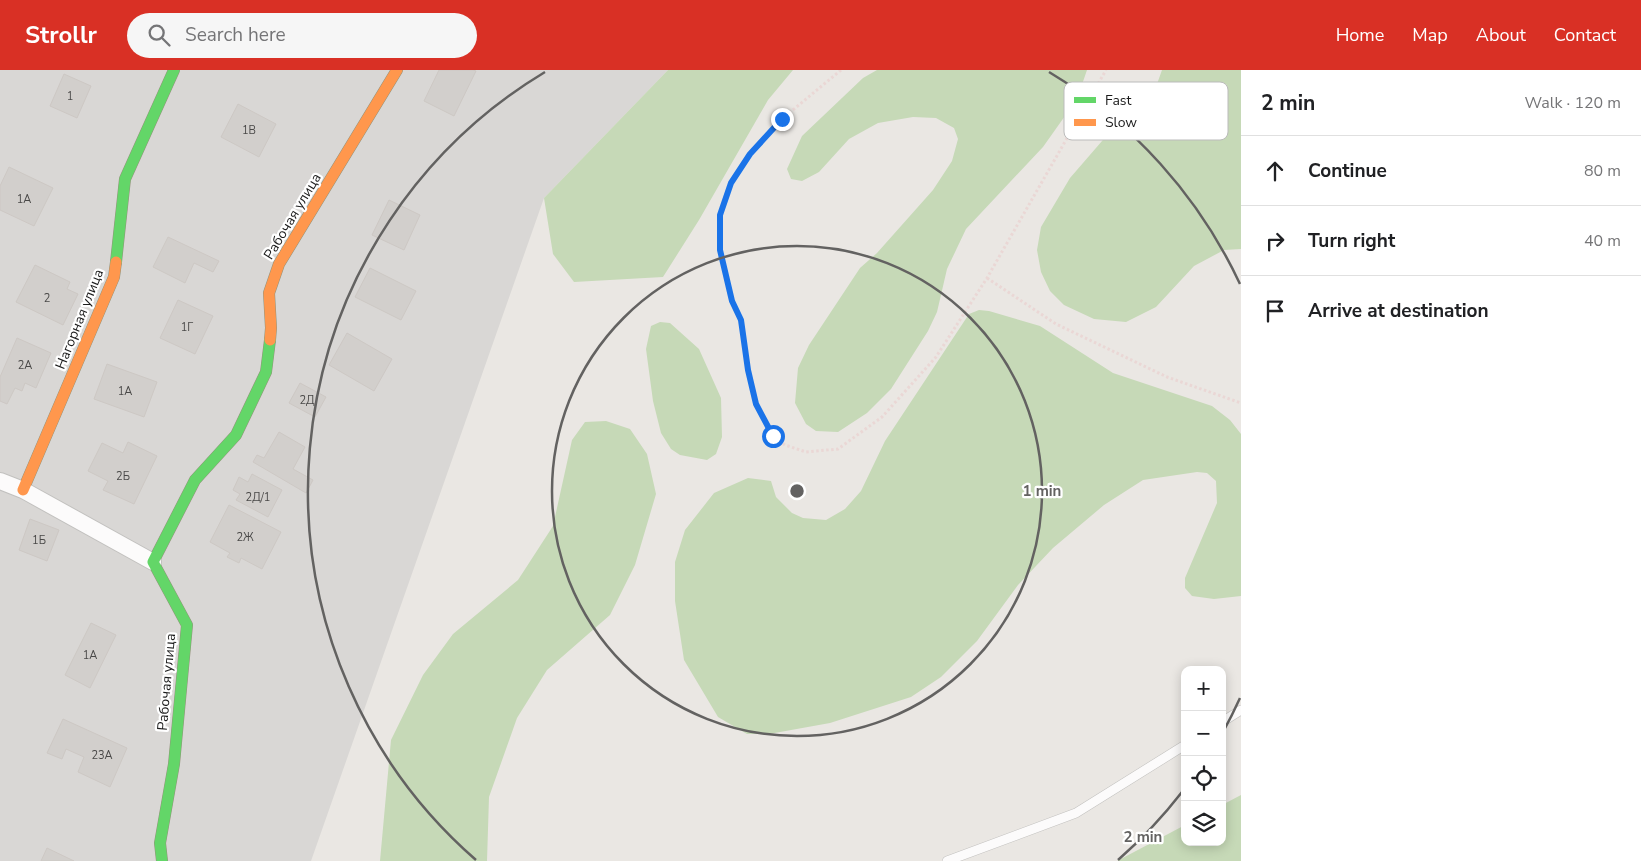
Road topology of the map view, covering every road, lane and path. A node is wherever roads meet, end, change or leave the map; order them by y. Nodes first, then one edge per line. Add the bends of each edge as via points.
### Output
1 (174, 70) edge
2 (397, 70) edge
3 (841, 70) edge
4 (1106, 70) edge
5 (1099, 82) edge
6 (1066, 140) edge
7 (988, 278) junction
8 (1241, 403) edge
9 (0, 482) edge
10 (23, 490) junction
11 (153, 562) junction
12 (1241, 710) edge
13 (1226, 719) edge
14 (1181, 747) edge
15 (162, 861) edge
16 (947, 861) edge

1 - 10 street, Нагорная улица via 126,179 114,277
2 - 11 street, Рабочая улица via 279,264 269,293 271,328 266,372 236,435 195,480
3 - 7 path via 782,119 750,154 731,183 720,215 720,250 732,301 741,320 756,404 773,436 806,452 838,450 882,417 936,357
4 - 5 path
6 - 7 path
7 - 8 path via 1056,324 1167,377
9 - 10 street
10 - 11 street
11 - 15 street, Рабочая улица via 187,625 174,764 160,843
12 - 13 lane
14 - 16 lane via 1076,813

